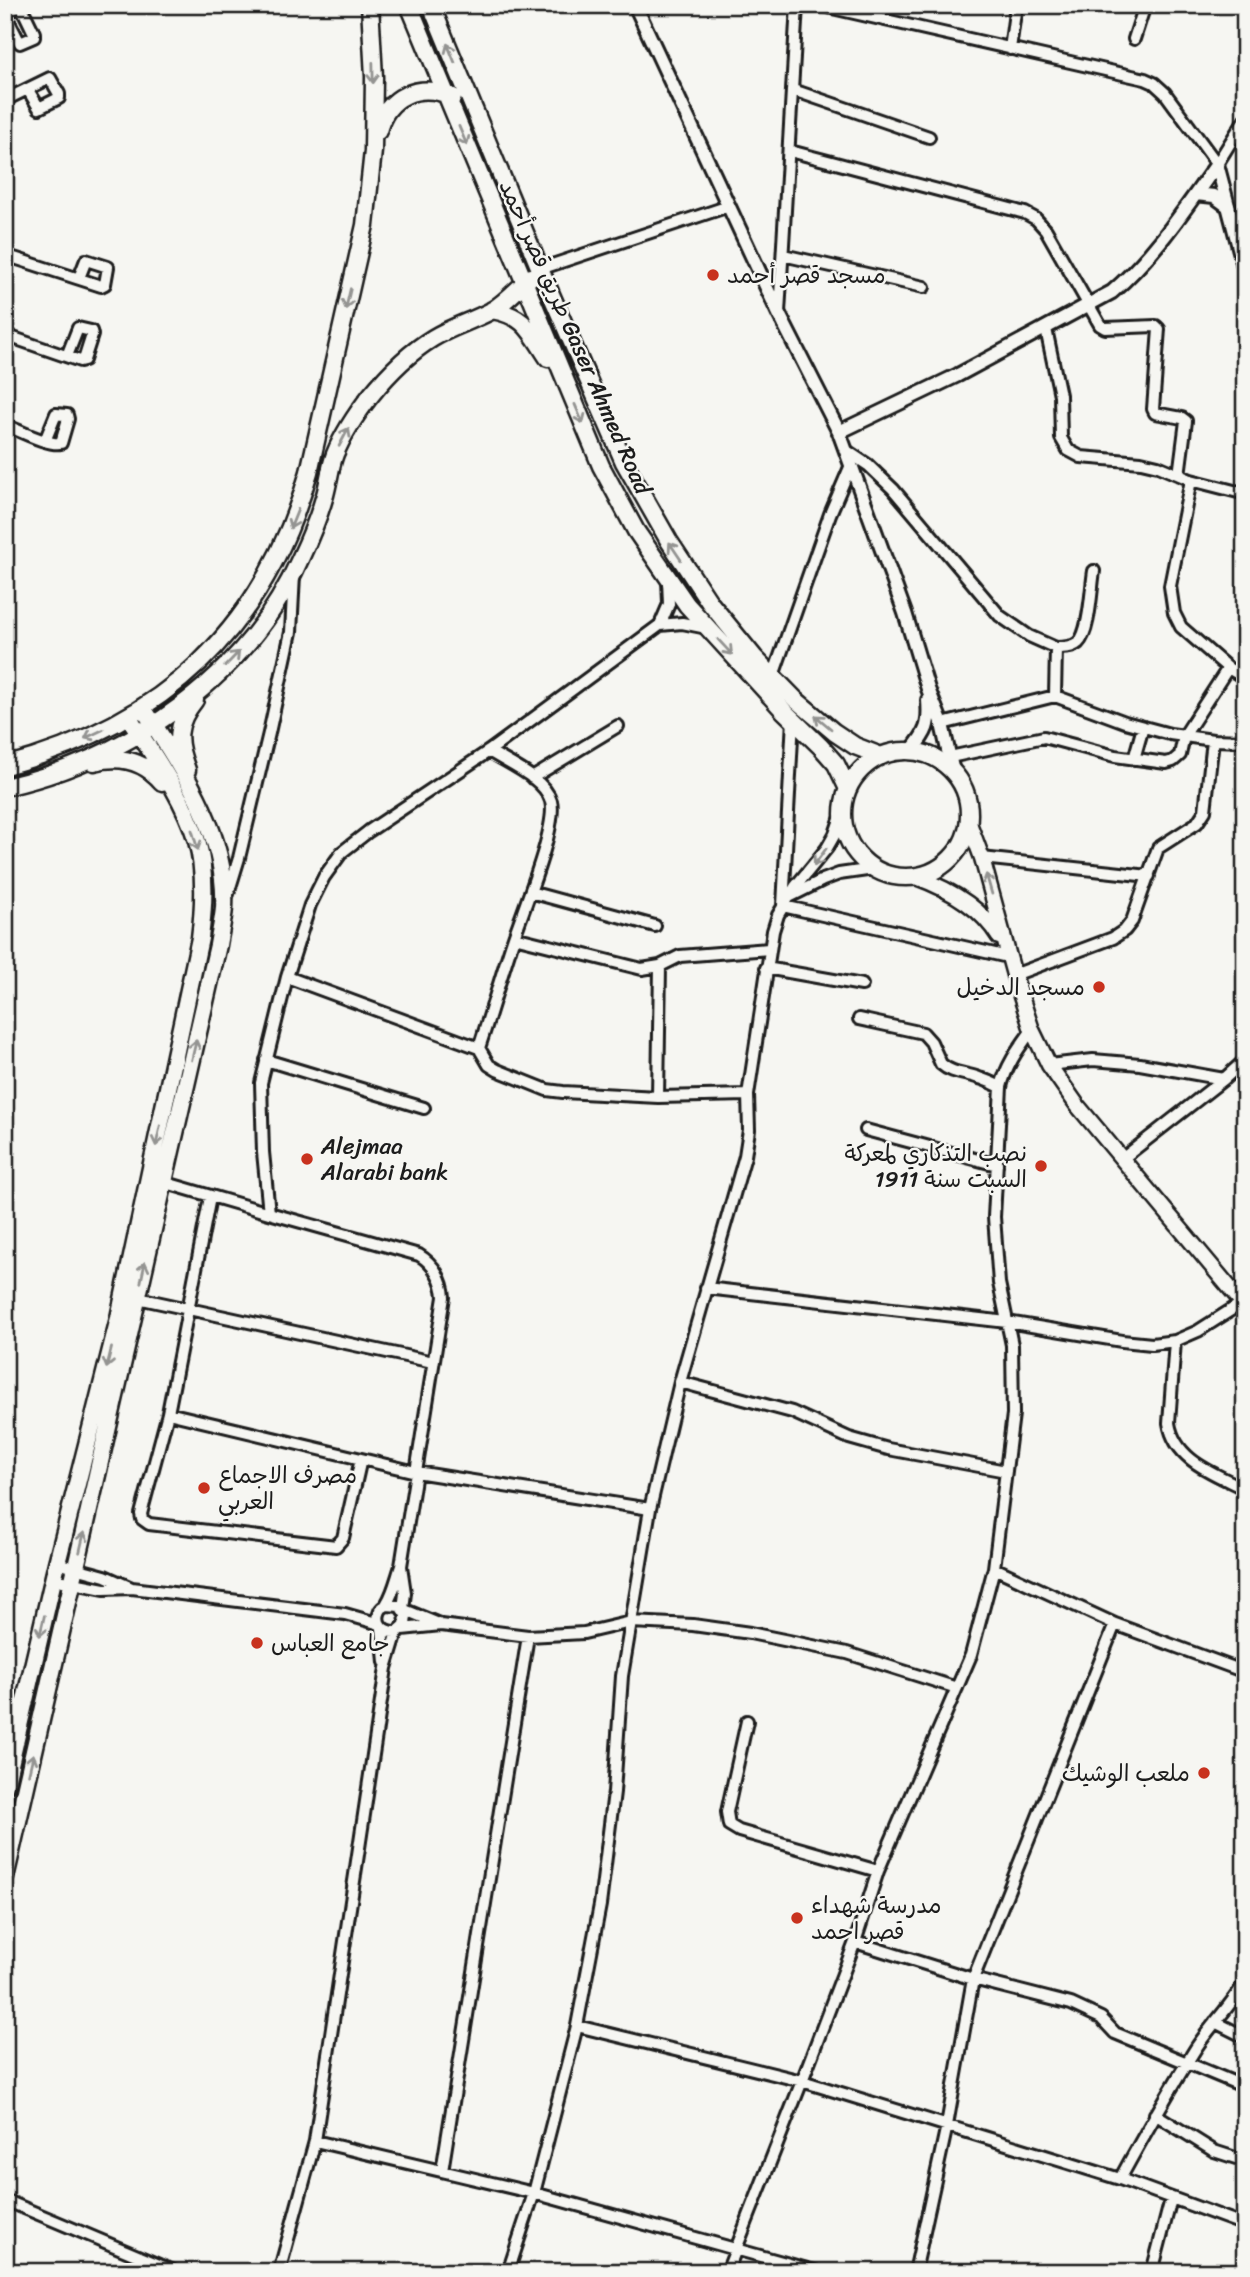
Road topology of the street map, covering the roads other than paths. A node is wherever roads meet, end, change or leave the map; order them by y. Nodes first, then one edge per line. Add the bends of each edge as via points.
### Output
1 (370, 5) edge
2 (409, 5) edge
3 (431, 5) edge
4 (635, 5) edge
5 (797, 5) edge
6 (819, 5) edge
7 (1016, 5) edge
8 (1144, 5) edge
9 (1134, 38) dead end
10 (1010, 49) junction
11 (28, 90) dead end
12 (793, 90) junction
13 (445, 93) junction
14 (5, 100) edge
15 (475, 112) junction
16 (1245, 118) edge
17 (929, 137) dead end
18 (373, 151) junction
19 (790, 151) junction
20 (1217, 164) junction
21 (1196, 194) junction
22 (729, 206) junction
23 (1228, 207) junction
24 (5, 255) edge
25 (783, 255) junction
26 (540, 270) junction
27 (1245, 270) edge
28 (79, 278) dead end
29 (524, 282) junction
30 (924, 287) dead end
31 (1088, 306) junction
32 (492, 310) junction
33 (779, 314) junction
34 (1046, 329) junction
35 (5, 335) edge
36 (67, 356) dead end
37 (564, 378) junction
38 (5, 425) edge
39 (839, 432) junction
40 (45, 441) dead end
41 (847, 451) junction
42 (851, 465) junction
43 (1180, 475) junction
44 (1191, 480) junction
45 (1245, 489) edge
46 (1094, 571) dead end
47 (294, 572) junction
48 (668, 580) junction
49 (660, 625) junction
50 (707, 628) junction
51 (1056, 648) junction
52 (1228, 668) junction
53 (773, 676) junction
54 (1245, 678) edge
55 (207, 685) junction
56 (928, 689) junction
57 (1055, 696) junction
58 (143, 708) junction
59 (128, 716) junction
60 (793, 719) junction
61 (153, 724) junction
62 (942, 724) junction
63 (618, 726) dead end
64 (1143, 727) junction
65 (139, 733) junction
66 (1184, 736) junction
67 (1213, 740) junction
68 (1245, 741) edge
69 (489, 751) junction
70 (911, 751) junction
71 (881, 756) junction
72 (1134, 759) junction
73 (952, 765) junction
74 (5, 766) edge
75 (65, 770) junction
76 (532, 778) junction
77 (5, 787) edge
78 (848, 789) junction
79 (843, 811) junction
80 (185, 812) junction
81 (206, 815) junction
82 (969, 823) junction
83 (982, 858) junction
84 (874, 869) junction
85 (1149, 876) junction
86 (916, 877) junction
87 (530, 892) junction
88 (786, 901) junction
89 (224, 908) junction
90 (655, 926) dead end
91 (514, 937) junction
92 (769, 949) junction
93 (1007, 952) junction
94 (660, 966) junction
95 (766, 968) junction
96 (1014, 975) junction
97 (287, 977) junction
98 (862, 985) dead end
99 (859, 1019) dead end
100 (1032, 1030) junction
101 (478, 1048) junction
102 (266, 1060) junction
103 (1245, 1060) edge
104 (1049, 1065) junction
105 (1224, 1079) junction
106 (1001, 1087) junction
107 (748, 1095) junction
108 (658, 1097) junction
109 (425, 1108) dead end
110 (866, 1130) dead end
111 (1122, 1159) junction
112 (997, 1166) junction
113 (163, 1182) junction
114 (210, 1197) junction
115 (269, 1213) junction
116 (706, 1288) junction
117 (138, 1298) junction
118 (1243, 1304) edge
119 (189, 1308) junction
120 (1007, 1322) junction
121 (1175, 1341) junction
122 (433, 1362) junction
123 (681, 1382) junction
124 (167, 1413) junction
125 (361, 1459) junction
126 (1006, 1471) junction
127 (416, 1472) junction
128 (1245, 1489) edge
129 (650, 1509) junction
130 (401, 1566) junction
131 (994, 1568) junction
132 (55, 1571) junction
133 (74, 1575) junction
134 (384, 1607) junction
135 (404, 1609) junction
136 (345, 1614) junction
137 (631, 1622) junction
138 (1115, 1624) junction
139 (441, 1625) junction
140 (381, 1626) junction
141 (400, 1630) junction
142 (528, 1636) junction
143 (386, 1668) junction
144 (1245, 1672) edge
145 (957, 1688) junction
146 (747, 1721) dead end
147 (5, 1786) edge
148 (878, 1871) junction
149 (5, 1878) edge
150 (855, 1942) junction
151 (973, 1979) junction
152 (1245, 1982) edge
153 (1215, 2022) junction
154 (577, 2026) junction
155 (1245, 2037) edge
156 (1187, 2064) junction
157 (802, 2081) junction
158 (1245, 2087) edge
159 (1155, 2114) junction
160 (947, 2125) junction
161 (315, 2141) junction
162 (1245, 2161) edge
163 (442, 2171) junction
164 (1120, 2179) junction
165 (534, 2193) junction
166 (1171, 2199) junction
167 (5, 2200) edge
168 (1245, 2225) edge
169 (737, 2250) junction
170 (145, 2259) junction
171 (148, 2272) edge
172 (176, 2272) edge
173 (279, 2272) edge
174 (508, 2272) edge
175 (726, 2272) edge
176 (818, 2272) edge
177 (915, 2272) edge
178 (1152, 2272) edge

1 -> 18 main road
2 - 13 main road, طريق قصر أحمد Gaser Ahmed Road
15 -> 3 main road, طريق قصر أحمد Gaser Ahmed Road
4 - 22 street
5 - 12 street
6 - 10 street
7 - 10 street
8 - 9 street
10 - 20 street via 1154,83
11 - 14 street
12 - 17 street
12 - 19 street
13 - 15 main road
13 - 18 main road via 412,92 397,99 380,123
13 -> 29 main road, طريق قصر أحمد Gaser Ahmed Road
15 - 26 main road, طريق قصر أحمد Gaser Ahmed Road
16 - 20 street
18 -> 58 main road via 365,225 298,512 281,551 242,616 194,668
19 - 25 street
19 - 31 street via 1026,213 1046,230
20 - 21 street
20 - 23 street
21 - 23 street via 1214,196
21 - 31 street via 1133,273
22 - 26 street
22 - 33 street
23 - 27 street
24 - 28 street
25 - 30 street
25 - 33 street
26 - 29 main road
53 -> 26 main road, طريق قصر أحمد Gaser Ahmed Road via 710,603 668,541 624,462
29 - 32 main road
29 - 37 main road, طريق قصر أحمد Gaser Ahmed Road
31 - 34 street
31 - 43 street via 1105,328 1159,328 1153,409 1186,421
32 - 37 main road via 518,317
47 -> 32 main road via 325,496 334,457 373,393 434,338
33 - 39 street
34 - 39 street
34 - 43 street via 1060,395 1061,438 1068,450 1081,457 1141,462
35 - 36 street
37 -> 48 main road, طريق قصر أحمد Gaser Ahmed Road via 601,466
38 - 40 street
39 - 41 street
41 - 42 street
41 - 51 street via 893,489 1000,616
42 - 53 street
42 - 56 street
43 - 44 street
44 - 45 street via 1238,492
44 - 52 street via 1170,586 1172,605 1181,627
46 - 51 street via 1085,633 1072,647
55 -> 47 main road via 260,628
47 - 89 street via 291,632
48 - 49 street via 669,604
48 - 50 main road, طريق قصر أحمد Gaser Ahmed Road
49 - 50 street
49 - 69 street
50 -> 60 main road, طريق قصر أحمد Gaser Ahmed Road
51 - 57 street
52 - 54 street
52 - 66 street
71 -> 53 main road, طريق قصر أحمد Gaser Ahmed Road via 834,732
55 - 61 main road
55 - 81 main road via 178,730 184,762
56 - 62 street
56 - 70 street via 925,735
57 - 62 street
57 - 64 street
58 - 59 main road
58 - 61 main road
59 - 65 main road
59 -> 74 main road via 56,751
60 - 78 main road, طريق قصر أحمد Gaser Ahmed Road via 836,764
60 - 88 street
61 - 65 main road
61 - 81 main road
62 - 73 street
63 - 76 street
64 - 66 street
64 - 72 street
65 - 75 main road
65 - 80 main road
66 - 67 street
66 - 72 street via 1180,755 1173,761
67 - 68 street
67 - 85 street via 1205,811 1197,823 1158,848
69 - 76 street
69 - 97 street via 342,852 310,905
70 - 71 main road
70 - 73 main road
71 - 78 main road via 856,775
72 - 73 street via 1044,737
73 - 82 main road via 967,796
75 - 77 main road
75 - 80 main road via 104,759 138,762 152,771
76 - 87 street via 543,788 553,811
78 - 79 main road
79 - 84 main road via 850,845
79 -> 88 street via 827,848
80 -> 132 main road via 202,867 200,938 119,1318
81 - 89 main road via 222,872
82 - 83 main road
82 - 86 main road via 957,853 932,873
83 - 85 street
93 -> 83 main road
84 - 86 main road via 902,878
84 - 88 street via 839,874
85 - 96 street via 1125,930
86 - 93 main road via 975,908
87 - 90 street
87 - 91 street
88 - 92 street
88 - 93 street
113 -> 89 main road
91 - 94 street via 642,969
91 - 101 street
92 - 94 street via 680,956
92 - 95 street
93 - 96 main road
94 - 108 street
95 - 98 street
95 - 107 street
96 - 100 main road
97 - 101 street
97 - 102 street
99 - 106 street via 923,1033 945,1068
100 - 104 main road
100 - 106 street
101 - 108 street via 497,1070 547,1090
102 - 109 street
102 - 115 street via 261,1114
103 - 105 street
104 - 105 street via 1093,1060
104 - 111 main road
105 - 111 street
106 - 112 street
107 - 108 street
107 - 116 street via 745,1156
110 - 112 street
111 - 118 main road
112 - 120 street via 996,1256
113 - 114 street
117 -> 113 main road
114 - 115 street
114 - 119 street
115 - 122 street via 425,1259 436,1271 444,1297
116 - 120 street
116 - 123 street
117 - 119 street
133 -> 117 main road
118 - 121 street
119 - 122 street
119 - 124 street
120 - 121 street via 1140,1343
120 - 126 street via 1013,1403
121 - 128 street via 1171,1435 1191,1462
122 - 127 street
123 - 126 street via 792,1412 849,1438 888,1449
123 - 129 street
124 - 125 street
124 - 125 street via 141,1514 149,1524 336,1546 343,1538
125 - 127 street
126 - 131 street
127 - 129 street
127 - 130 street
129 - 137 street
130 - 134 street
130 - 135 street
131 - 138 street
131 - 145 street via 971,1655
132 - 133 street
132 - 133 street
132 -> 147 main road
133 - 136 street via 111,1590 132,1588
149 -> 133 main road
134 - 135 street via 395,1604
134 - 136 street
134 - 140 street via 378,1619
135 - 139 street
135 - 141 street via 407,1620
136 - 140 street
137 - 142 street via 584,1633
137 - 145 street via 694,1625 847,1653
137 - 154 street via 600,1905
138 - 144 street
138 - 151 street
139 - 141 street
139 - 142 street
140 - 141 street via 387,1631
140 - 143 street
141 - 143 street
142 - 163 street
143 - 161 street
145 - 148 street
146 - 148 street via 727,1812 729,1825
148 - 150 street
150 - 151 street
150 - 157 street
151 - 156 street via 1071,2004 1101,2018 1115,2034
151 - 160 street
152 - 153 street
153 - 155 street
153 - 156 street
154 - 157 street
154 - 165 street
156 - 158 street
156 - 159 street
157 - 160 street
157 - 169 street
159 - 162 street via 1214,2151
159 - 164 street
160 - 164 street
160 - 177 street
161 - 163 street
161 - 173 street
163 - 165 street
164 - 166 street
165 - 169 street
165 - 174 street
166 - 168 street
166 - 178 street
167 - 170 street
169 - 175 street
169 - 176 street
170 - 171 street
170 - 172 street

